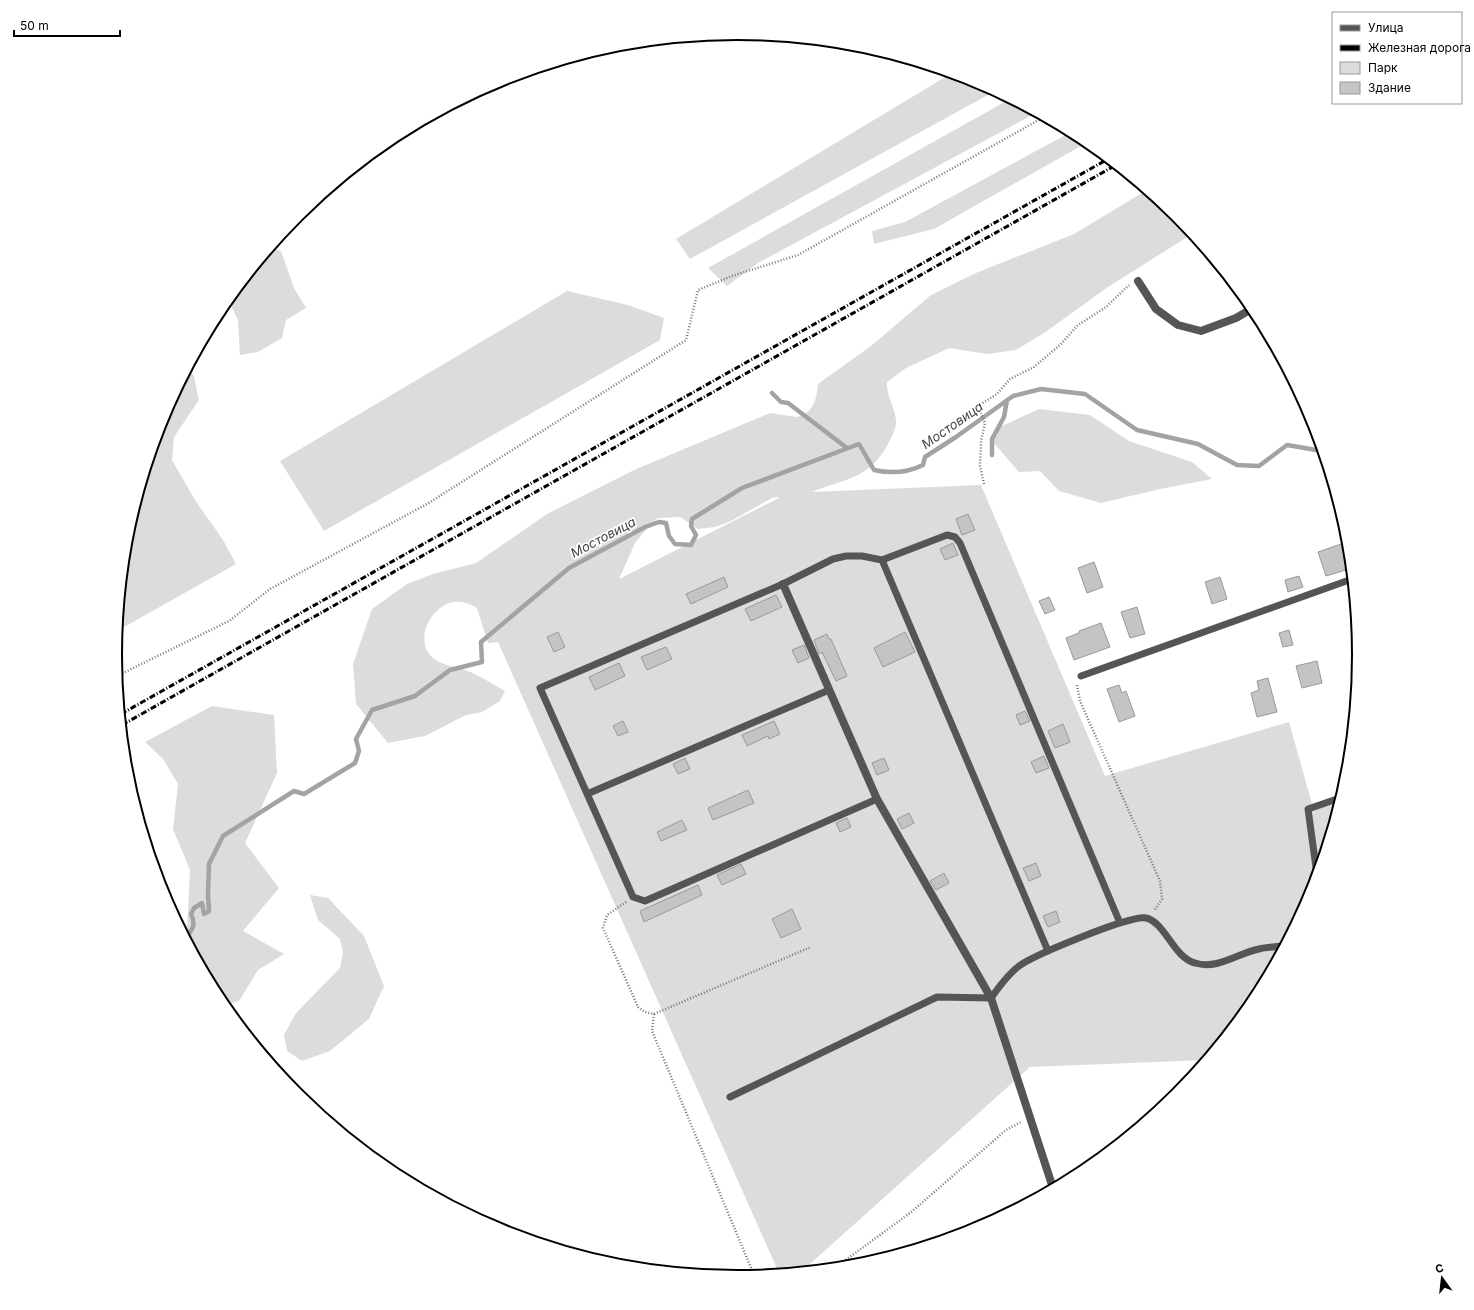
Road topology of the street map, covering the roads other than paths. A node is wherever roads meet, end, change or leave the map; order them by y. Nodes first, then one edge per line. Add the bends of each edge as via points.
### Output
1 (1138, 281) road end
2 (1247, 312) edge
3 (882, 560) junction
4 (1348, 581) edge
5 (783, 584) junction
6 (1082, 676) road end
7 (829, 690) junction
8 (587, 794) junction
9 (877, 799) junction
10 (1334, 800) edge
11 (1315, 863) edge
12 (1120, 923) junction
13 (1279, 947) edge
14 (1048, 951) junction
15 (991, 998) junction
16 (730, 1098) dead end
17 (1051, 1183) edge

1 - 2 street via 1156,309 1178,325 1201,331
3 - 5 lane via 862,556 833,559
3 - 12 lane via 947,534 960,543
3 - 14 lane
4 - 6 lane
5 - 7 street
5 - 8 lane via 540,688
7 - 8 lane
7 - 9 street
8 - 9 lane via 633,898 645,901
9 - 15 street
10 - 11 lane via 1308,809
12 - 13 lane via 1146,918 1157,924 1180,954 1194,963 1215,964 1258,949
12 - 14 lane
14 - 15 lane via 1019,966 1002,982
15 - 16 lane via 937,997
15 - 17 street

